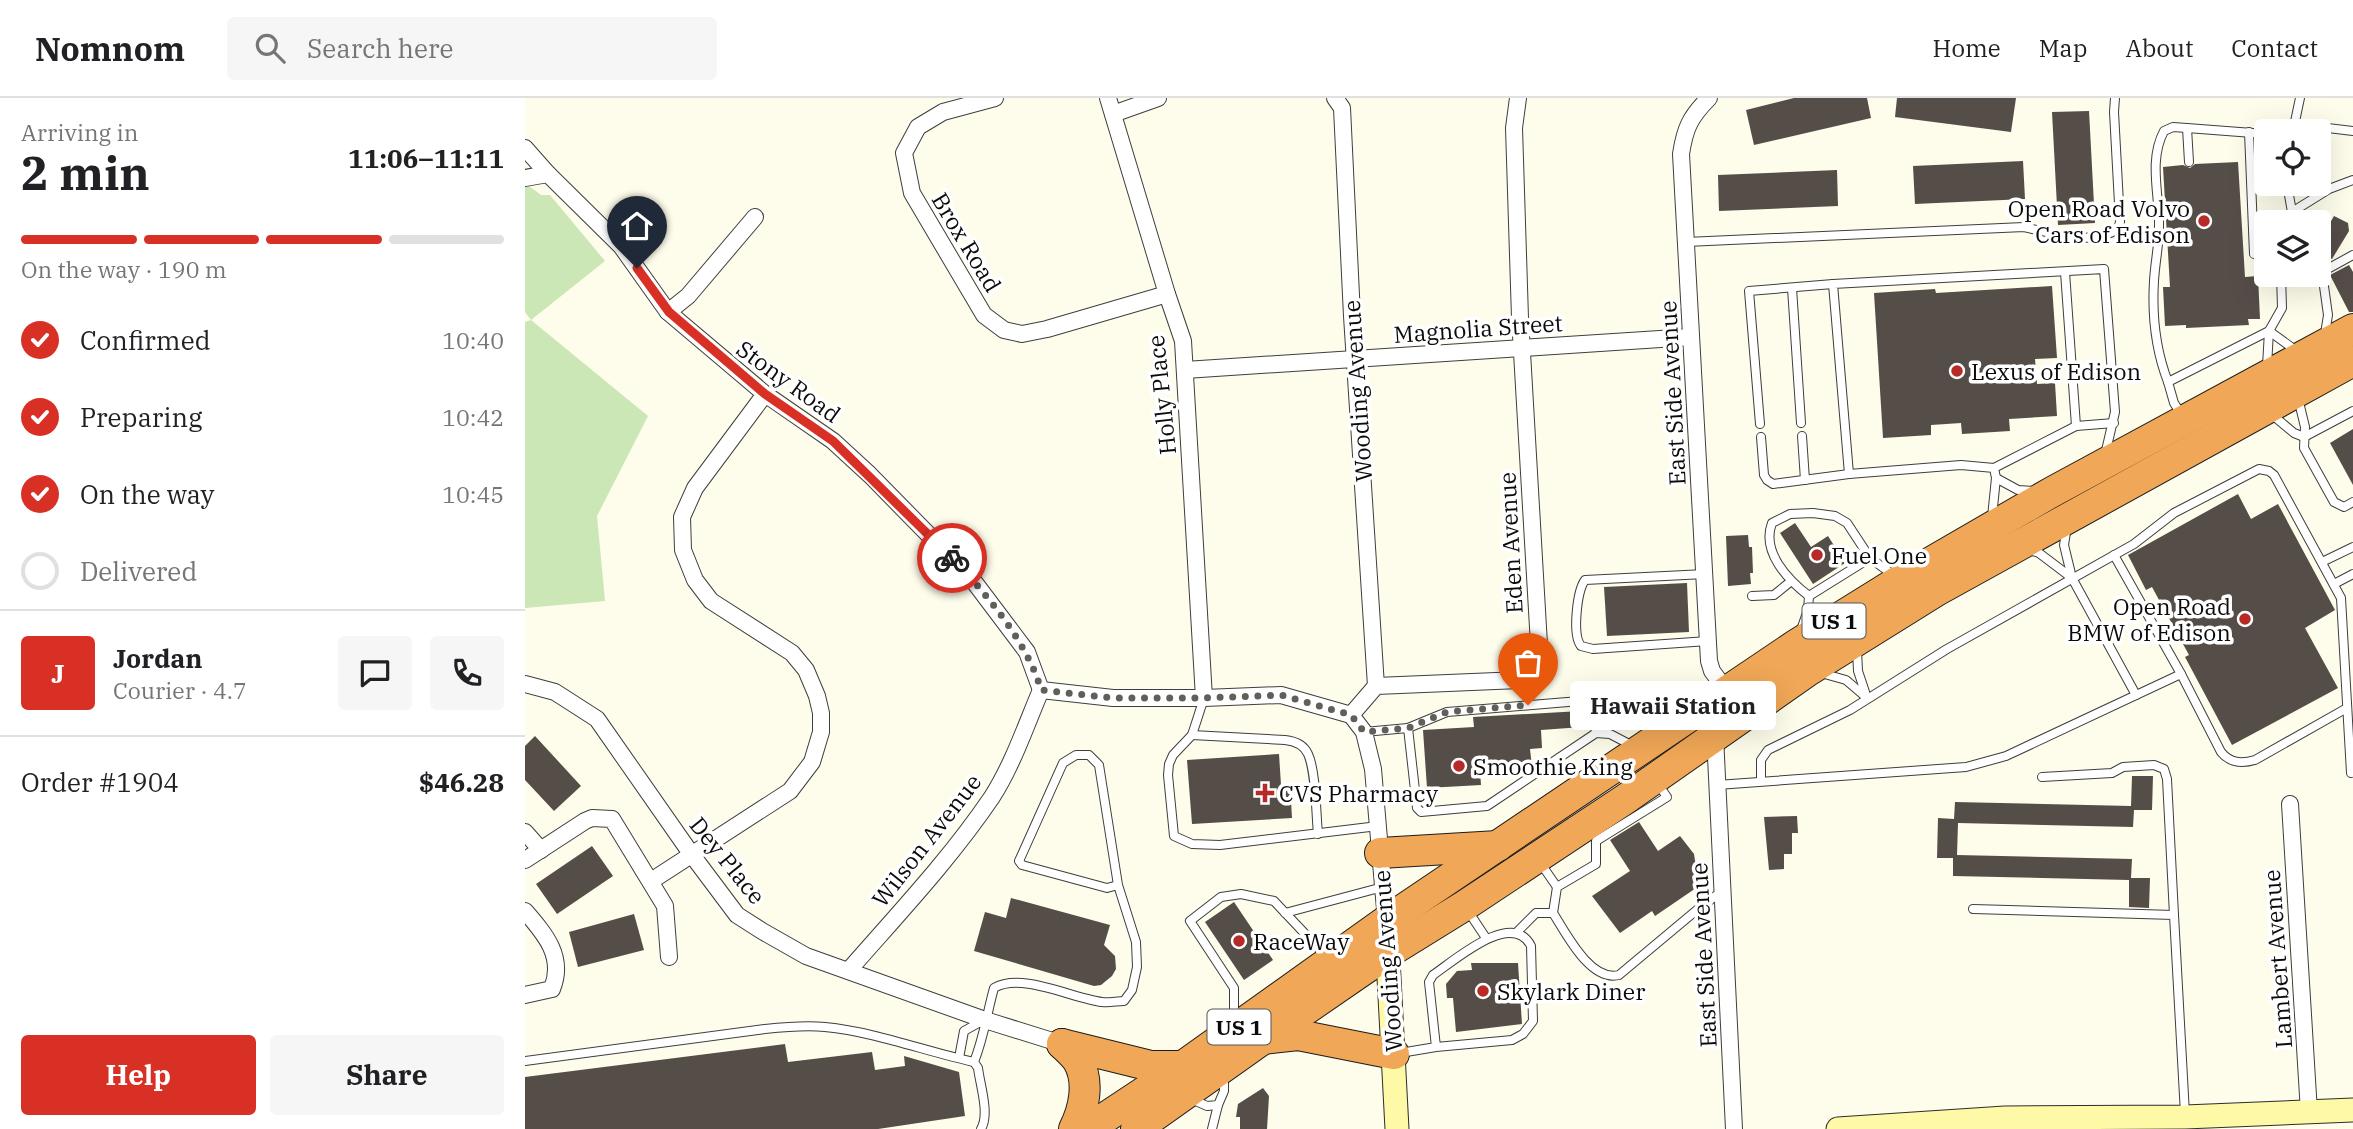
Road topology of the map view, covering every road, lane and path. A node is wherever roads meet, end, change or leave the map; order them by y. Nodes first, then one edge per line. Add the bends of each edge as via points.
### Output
1 (995, 98) edge
2 (1108, 98) edge
3 (1159, 98) edge
4 (1335, 98) edge
5 (1518, 98) edge
6 (1709, 98) edge
7 (2115, 98) edge
8 (2300, 98) edge
9 (1113, 114) junction
10 (2296, 119) edge
11 (2187, 128) junction
12 (2331, 130) edge
13 (2353, 131) edge
14 (2249, 132) junction
15 (2254, 133) edge
16 (525, 148) edge
17 (2189, 162) dead end
18 (548, 174) junction
19 (525, 177) edge
20 (2353, 180) edge
21 (2295, 210) edge
22 (755, 216) dead end
23 (1686, 242) junction
24 (2254, 254) edge
25 (2353, 255) edge
26 (2065, 272) junction
27 (1833, 284) junction
28 (2281, 287) edge
29 (1792, 288) junction
30 (1167, 294) junction
31 (669, 312) junction
32 (2353, 329) edge
33 (2269, 331) junction
34 (1691, 337) junction
35 (1522, 348) junction
36 (2314, 351) junction
37 (1355, 359) junction
38 (2353, 361) edge
39 (1185, 370) junction
40 (2267, 377) junction
41 (2168, 382) junction
42 (2296, 392) junction
43 (765, 394) junction
44 (2266, 409) junction
45 (2353, 412) edge
46 (2186, 420) junction
47 (1801, 423) dead end
48 (2114, 423) junction
49 (1760, 424) dead end
50 (2076, 426) junction
51 (1802, 436) dead end
52 (1761, 437) dead end
53 (2304, 437) junction
54 (2101, 467) junction
55 (1994, 468) junction
56 (1849, 474) junction
57 (1996, 478) junction
58 (1805, 480) junction
59 (2052, 492) junction
60 (2353, 502) edge
61 (2069, 520) junction
62 (1989, 528) junction
63 (2019, 547) junction
64 (2353, 547) edge
65 (2114, 555) junction
66 (1870, 558) junction
67 (2322, 562) junction
68 (1705, 574) junction
69 (2353, 574) edge
70 (2072, 578) junction
71 (1900, 580) junction
72 (1790, 582) junction
73 (2334, 584) junction
74 (1752, 596) dead end
75 (1809, 596) junction
76 (1857, 640) junction
77 (1708, 641) junction
78 (1797, 644) junction
79 (1808, 671) junction
80 (2181, 674) junction
81 (525, 684) edge
82 (1376, 687) junction
83 (1041, 690) junction
84 (1726, 690) junction
85 (2137, 695) junction
86 (1204, 698) junction
87 (1867, 698) junction
88 (2347, 708) junction
89 (1351, 715) junction
90 (1408, 728) junction
91 (1364, 732) junction
92 (1596, 733) junction
93 (1192, 735) junction
94 (1715, 736) junction
95 (1639, 749) junction
96 (2351, 773) dead end
97 (2042, 778) dead end
98 (1654, 779) junction
99 (1761, 781) junction
100 (1717, 785) junction
101 (2290, 804) dead end
102 (525, 832) edge
103 (1318, 834) junction
104 (1379, 839) junction
105 (1498, 846) junction
106 (541, 850) junction
107 (692, 855) junction
108 (1537, 858) junction
109 (525, 860) edge
110 (651, 881) junction
111 (1118, 886) junction
112 (1383, 887) junction
113 (1557, 887) junction
114 (1723, 891) junction
115 (1464, 906) junction
116 (1973, 909) dead end
117 (525, 911) edge
118 (1285, 913) junction
119 (1553, 913) junction
120 (2174, 915) junction
121 (1386, 921) junction
122 (1515, 933) junction
123 (1486, 938) junction
124 (1388, 953) junction
125 (669, 957) dead end
126 (1331, 961) junction
127 (849, 970) junction
128 (525, 995) edge
129 (985, 1020) junction
130 (1234, 1031) junction
131 (1263, 1039) junction
132 (1062, 1044) junction
133 (1436, 1047) junction
134 (1394, 1054) junction
135 (959, 1058) junction
136 (525, 1061) edge
137 (974, 1062) junction
138 (1223, 1067) junction
139 (1170, 1100) edge
140 (1218, 1105) junction
141 (2353, 1110) edge
142 (2309, 1112) junction
143 (2185, 1117) junction
144 (1968, 1124) edge
145 (2005, 1124) edge
146 (981, 1129) edge
147 (1074, 1129) edge
148 (1089, 1129) edge
149 (1136, 1129) edge
150 (1212, 1129) edge
151 (1397, 1129) edge
152 (1734, 1129) edge
153 (1838, 1129) edge

1 - 30 street, Brox Road via 943,112 918,128 904,153 912,193 984,315 1004,330 1023,334
2 - 9 street, Holly Place
3 - 9 street
4 - 37 street, Wooding Avenue via 1342,108
5 - 35 street, Eden Avenue via 1514,128
6 - 23 street, East Side Avenue via 1685,128 1681,153
7 - 23 lane via 2120,222 2111,234 2068,237 2024,227
8 - 10 lane
9 - 30 street, Holly Place
11 - 14 lane
11 - 17 lane
11 - 41 lane via 2164,131 2155,168 2159,227 2156,326 2160,363
12 - 13 lane
14 - 15 lane
14 - 24 lane
16 - 18 street, Stony Road
18 - 19 street
18 - 31 street, Stony Road via 621,246
20 - 21 lane
22 - 31 street
23 - 34 street, East Side Avenue
25 - 36 lane via 2322,272 2328,315
26 - 27 lane
26 - 48 lane via 2104,269
26 - 50 lane
27 - 29 lane
27 - 56 lane
28 - 33 lane via 2282,307
29 - 47 lane
29 - 49 lane via 1749,291
30 - 39 street, Holly Place via 1183,341
31 - 43 street, Stony Road
32 - 36 highway, US 1
33 - 36 lane
33 - 40 lane
33 - 41 lane
34 - 35 street, Magnolia Street
34 - 68 street, East Side Avenue
35 - 37 street, Magnolia Street
35 - 82 street, Eden Avenue via 1541,679
36 - 40 highway, US 1
37 - 39 street, Magnolia Street
37 - 82 street, Wooding Avenue
38 - 42 highway, US 1
39 - 86 street, Holly Place
40 - 46 highway, US 1
41 - 46 lane via 2174,403
42 - 44 highway, US 1
42 - 53 lane
43 - 83 street, Stony Road via 833,441 972,579 1027,652
43 - 107 street via 695,488 682,517 683,550 695,580 711,601 792,653 806,670 817,696 821,732 812,762 790,791
44 - 53 lane
44 - 61 highway, US 1
45 - 53 lane
46 - 54 highway, US 1
48 - 50 lane
48 - 54 lane
50 - 55 lane
51 - 58 lane
52 - 58 lane via 1768,482
53 - 60 lane via 2304,448 2334,502 2344,507
54 - 59 highway, US 1
55 - 56 lane via 1961,465
55 - 57 lane
56 - 58 lane
57 - 59 lane via 2018,490
57 - 62 lane
59 - 62 highway, US 1
61 - 63 highway, US 1
61 - 70 lane via 2064,545
62 - 71 highway, US 1
63 - 70 lane via 2039,553
63 - 76 highway, US 1
64 - 67 lane
65 - 67 lane via 2174,513 2259,469 2274,475
65 - 70 lane
65 - 80 lane
66 - 71 lane
66 - 72 lane via 1847,523 1835,516 1790,514 1772,523 1768,533 1773,556
66 - 75 lane
67 - 73 lane
68 - 77 street, East Side Avenue
68 - 77 lane via 1585,580 1575,634 1581,646 1593,649
69 - 73 lane
70 - 85 lane
70 - 87 lane
71 - 78 highway, US 1
72 - 74 lane via 1774,594
72 - 75 lane
73 - 88 lane via 2341,598
75 - 78 lane
76 - 79 highway, US 1
76 - 87 lane via 1856,660
77 - 84 street, East Side Avenue via 1712,671
78 - 84 highway, US 1
79 - 87 lane via 1838,676
79 - 94 highway, US 1
80 - 85 lane
80 - 88 lane via 2221,752 2235,762 2255,760
81 - 107 street, Dey Place via 555,692 597,719
82 - 89 street
83 - 86 street via 1113,698
83 - 127 street, Wilson Avenue via 993,795 940,866
84 - 95 highway, US 1
85 - 99 lane via 2006,756 1966,767
86 - 89 street via 1281,695
86 - 93 lane
87 - 99 lane via 1768,750 1761,760
88 - 96 lane
89 - 91 street, Wooding Avenue
90 - 91 lane
90 - 92 lane via 1447,712 1592,700
90 - 92 lane via 1421,812 1487,806
91 - 104 street, Wooding Avenue via 1373,769
92 - 95 lane via 1610,734
93 - 103 lane via 1285,740 1303,747 1313,774
93 - 103 lane via 1169,764 1174,836 1192,844 1220,845
94 - 98 highway, US 1
94 - 100 street, East Side Avenue
95 - 105 highway, US 1
97 - 120 lane via 2112,773 2123,767 2154,765 2164,769
98 - 108 highway, US 1
98 - 113 lane via 1667,797 1597,841 1596,864
99 - 100 lane
100 - 114 street, East Side Avenue
101 - 142 street, Lambert Avenue
102 - 106 street
103 - 104 lane
104 - 105 highway
104 - 112 street, Wooding Avenue
105 - 121 highway, US 1
106 - 109 street
106 - 110 street via 585,821 612,819
107 - 110 street
107 - 127 street, Dey Place via 737,915 806,956
108 - 113 lane
108 - 115 highway, US 1
110 - 125 street via 665,906
111 - 111 lane via 1099,765 1089,755 1076,755 1063,763 1019,861 1107,888
111 - 129 lane via 1136,942 1137,967 1132,990 1124,1001 1104,1003 1019,982 1003,983 994,988
112 - 118 lane
112 - 121 street, Wooding Avenue
113 - 119 lane
114 - 119 lane via 1612,977 1593,969
114 - 152 street, East Side Avenue
115 - 123 lane
115 - 124 highway, US 1
116 - 120 lane
117 - 128 street via 545,934 557,964 552,989
118 - 126 lane
118 - 130 lane via 1274,901 1241,894 1221,897 1190,921 1234,988
119 - 122 lane via 1536,914
120 - 143 lane
121 - 124 street, Wooding Avenue
121 - 126 highway, US 1
122 - 123 lane
122 - 133 lane via 1531,946 1533,1021 1529,1029 1512,1040
123 - 133 lane via 1430,978
124 - 131 highway, US 1
124 - 134 street, Wooding Avenue
126 - 130 highway, US 1
127 - 129 street, Dey Place
129 - 132 street, Dey Place
129 - 135 lane via 964,1031
129 - 137 lane
130 - 139 highway, US 1
131 - 134 highway via 1298,1035
131 - 138 highway, US 1
132 - 139 highway via 1151,1066
132 - 147 highway via 1077,1060 1085,1088
133 - 134 lane
134 - 151 street, Wooding Avenue
135 - 136 lane via 859,1032 801,1026
135 - 137 lane
137 - 146 lane via 984,1112
138 - 139 highway, US 1
138 - 140 lane via 1224,1091
139 - 140 lane
139 - 148 highway, US 1
139 - 149 highway, US 1
140 - 150 lane
141 - 142 street
142 - 143 street
143 - 145 street
144 - 145 street
144 - 153 street

